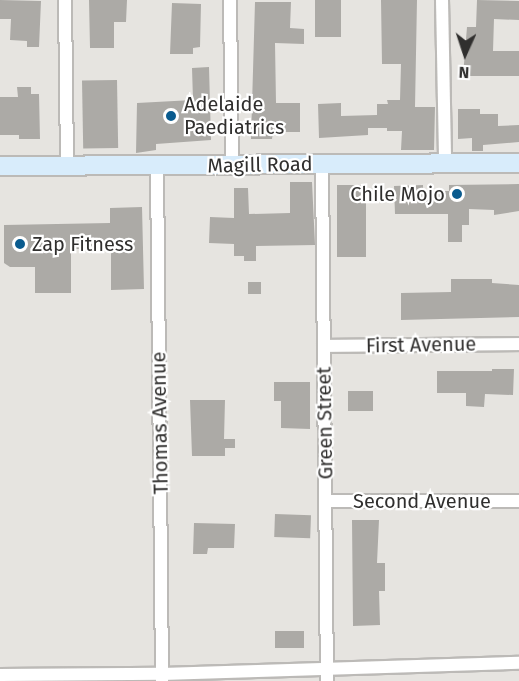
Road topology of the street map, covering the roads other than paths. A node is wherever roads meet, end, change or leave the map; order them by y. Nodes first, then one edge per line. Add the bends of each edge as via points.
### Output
1 (64, 0) edge
2 (230, 0) edge
3 (442, 0) edge
4 (445, 163) junction
5 (519, 163) edge
6 (322, 164) junction
7 (232, 165) junction
8 (0, 166) edge
9 (67, 166) junction
10 (157, 166) junction
11 (519, 344) edge
12 (324, 346) junction
13 (325, 501) junction
14 (519, 501) edge
15 (519, 663) edge
16 (0, 675) edge
17 (327, 675) edge
18 (162, 678) edge

1 - 9 street
2 - 7 street
3 - 4 street
4 - 5 main road, Magill Road
4 - 6 main road, Magill Road
6 - 7 main road, Magill Road
6 - 12 street, Green Street
7 - 10 main road, Magill Road
8 - 9 main road, Magill Road
9 - 10 main road, Magill Road
10 - 18 street, Thomas Avenue
11 - 12 street, First Avenue
12 - 13 street, Green Street
13 - 14 street, Second Avenue
13 - 17 street, Green Street
15 - 17 street
16 - 18 street
17 - 18 street

